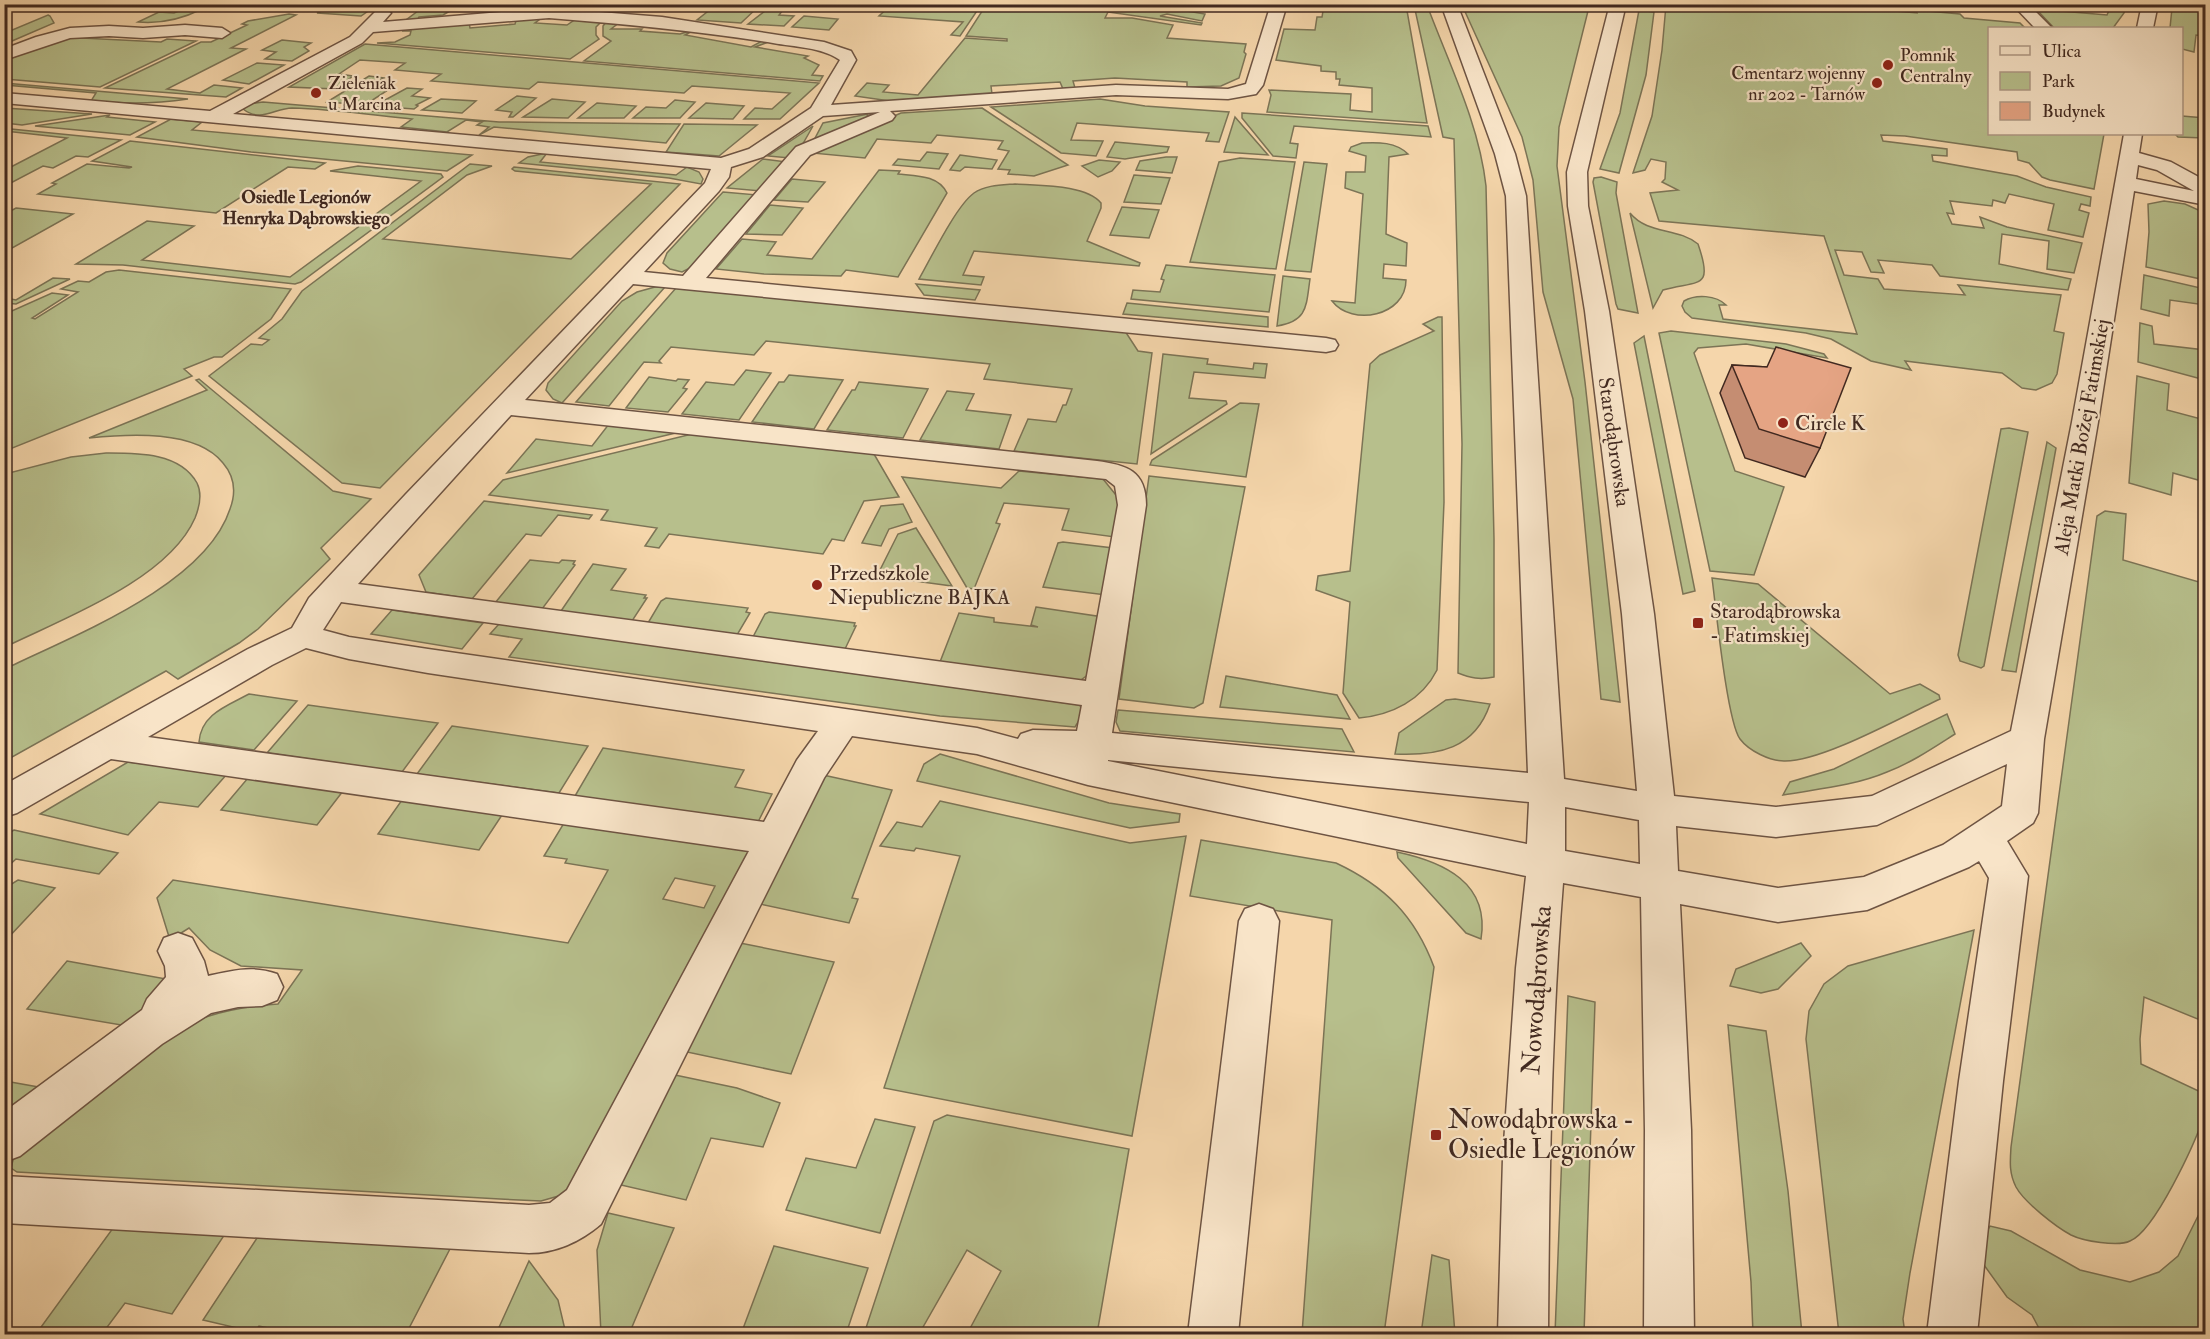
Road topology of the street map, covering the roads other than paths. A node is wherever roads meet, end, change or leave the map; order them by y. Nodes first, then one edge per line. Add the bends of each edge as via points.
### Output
1 (394, 4) edge
2 (1279, 4) edge
3 (1449, 4) edge
4 (1618, 4) edge
5 (2019, 4) edge
6 (2150, 4) edge
7 (2043, 27) edge
8 (2145, 27) edge
9 (367, 28) junction
10 (222, 33) dead end
11 (4, 55) edge
12 (4, 98) edge
13 (896, 106) junction
14 (818, 111) junction
15 (213, 117) junction
16 (2133, 135) edge
17 (722, 164) junction
18 (2128, 170) junction
19 (2205, 189) edge
20 (2205, 199) edge
21 (627, 277) junction
22 (688, 283) junction
23 (1326, 345) dead end
24 (505, 406) junction
25 (334, 591) junction
26 (303, 636) junction
27 (1102, 695) junction
28 (843, 722) junction
29 (2027, 739) junction
30 (107, 745) junction
31 (1091, 758) junction
32 (1546, 790) junction
33 (4, 803) edge
34 (1657, 809) junction
35 (1984, 837) junction
36 (774, 839) junction
37 (1546, 864) junction
38 (1659, 885) junction
39 (1259, 921) dead end
40 (178, 951) dead end
41 (262, 987) dead end
42 (147, 1030) junction
43 (4, 1140) edge
44 (4, 1199) edge
45 (1213, 1335) edge
46 (1523, 1335) edge
47 (1669, 1335) edge
48 (1952, 1335) edge

1 - 9 street
2 - 13 street via 1250,90 1213,95 1116,90
3 - 32 street via 1505,154 1516,196
4 - 34 street, Starodąbrowska via 1578,172 1578,206 1597,311 1638,614
5 - 7 street
6 - 8 street
9 - 14 street via 549,13 685,25 818,45 836,50 848,60
9 - 15 street via 348,45
10 - 11 street via 70,33
12 - 15 street
13 - 14 street
13 - 22 street via 896,112 802,152
14 - 17 street via 756,153
15 - 17 street
16 - 18 street, Aleja Matki Bożej Fatimskiej
17 - 21 street via 712,187
18 - 19 street via 2164,166
18 - 20 street
18 - 29 street, Aleja Matki Bożej Fatimskiej
21 - 22 street
21 - 24 street
22 - 23 street
24 - 25 street
24 - 27 street via 1121,476 1130,482 1133,492
25 - 26 street via 320,606
25 - 27 street
26 - 28 street via 428,661
26 - 30 street
27 - 31 street
28 - 31 street
28 - 36 street via 810,770
29 - 34 street via 1877,810 1776,822
29 - 35 street, Aleja Matki Bożej Fatimskiej via 2020,813
30 - 33 street
30 - 36 street
31 - 32 street via 1457,779
31 - 37 street, Aleja Matki Bożej Fatimskiej
32 - 34 street
32 - 37 street, Nowodąbrowska
34 - 38 street, Starodąbrowska
35 - 38 street, Aleja Matki Bożej Fatimskiej via 1956,856 1868,893 1778,906
35 - 48 street via 2009,876
36 - 44 street via 584,1207 568,1220 546,1230
37 - 38 street, Aleja Matki Bożej Fatimskiej
37 - 46 street, Nowodąbrowska via 1526,1158
38 - 47 street via 1668,1130
39 - 45 street
40 - 42 street via 188,964 188,979
41 - 42 street via 202,996
42 - 43 street

